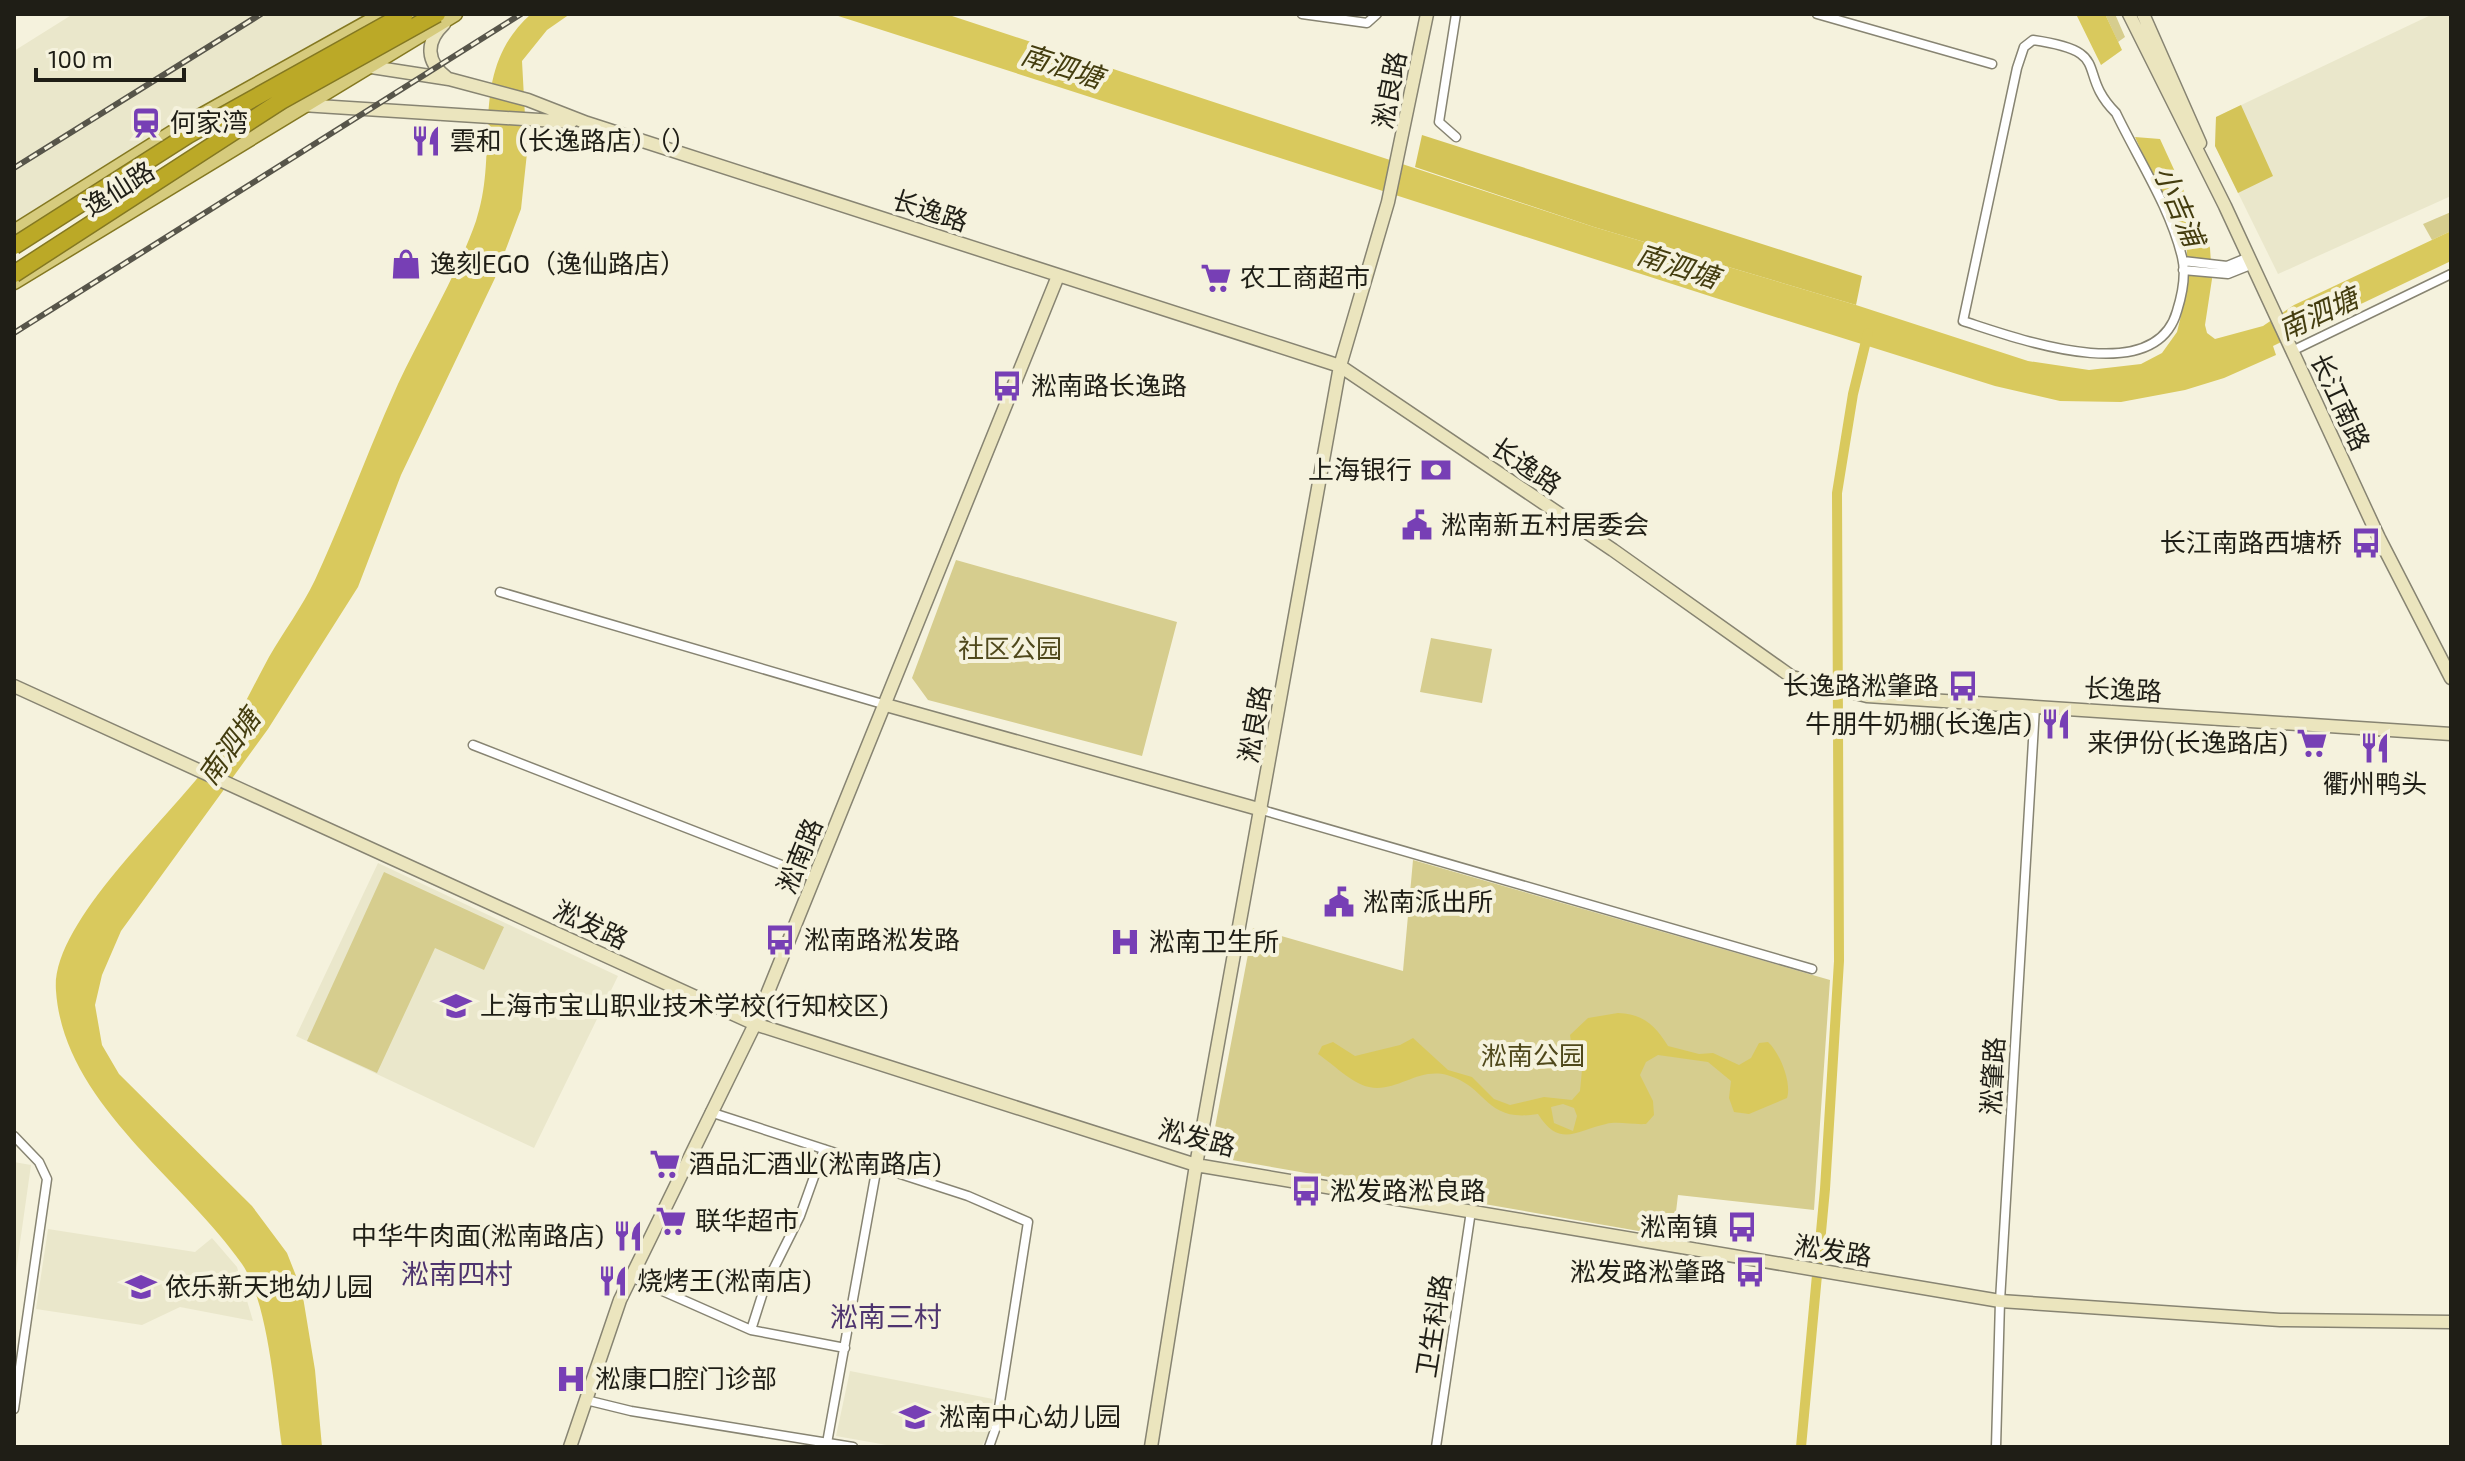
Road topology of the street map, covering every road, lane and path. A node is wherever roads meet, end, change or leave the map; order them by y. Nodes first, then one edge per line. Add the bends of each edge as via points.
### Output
1 (383, 14) edge
2 (405, 14) edge
3 (437, 14) edge
4 (454, 14) edge
5 (1302, 14) edge
6 (1377, 14) edge
7 (1427, 14) edge
8 (1456, 14) edge
9 (1817, 14) edge
10 (2129, 14) edge
11 (2143, 14) edge
12 (316, 51) junction
13 (1992, 64) dead end
14 (367, 67) junction
15 (449, 79) junction
16 (236, 96) junction
17 (303, 105) junction
18 (587, 123) junction
19 (1456, 137) dead end
20 (2214, 184) junction
21 (14, 232) edge
22 (14, 246) edge
23 (2251, 261) junction
24 (2187, 267) junction
25 (14, 274) edge
26 (2451, 274) edge
27 (1058, 276) junction
28 (14, 282) edge
29 (2290, 345) junction
30 (1340, 366) junction
31 (500, 592) dead end
32 (2451, 678) edge
33 (14, 686) edge
34 (886, 705) junction
35 (2035, 707) junction
36 (2451, 734) edge
37 (473, 745) dead end
38 (1262, 810) junction
39 (815, 878) junction
40 (1812, 969) dead end
41 (755, 1024) junction
42 (709, 1112) junction
43 (14, 1136) edge
44 (824, 1149) junction
45 (1196, 1165) junction
46 (877, 1166) junction
47 (1471, 1211) junction
48 (631, 1277) junction
49 (2000, 1301) junction
50 (2451, 1322) edge
51 (751, 1330) junction
52 (845, 1348) junction
53 (586, 1400) junction
54 (14, 1409) edge
55 (827, 1443) junction
56 (570, 1447) edge
57 (853, 1447) edge
58 (989, 1447) edge
59 (1151, 1447) edge
60 (1436, 1447) edge
61 (1996, 1447) edge

1 - 12 main road, 逸仙路
2 - 22 highway, bridge via 188,135
3 - 25 highway, bridge via 281,101
4 - 14 main road, 逸仙路
4 - 15 street via 430,40 434,68
5 - 6 street via 1367,23
7 - 30 street, 淞良路 via 1388,202
8 - 19 street via 1439,122
9 - 13 street
10 - 20 street, 长江南路
11 - 20 street via 2190,114
12 - 14 street, 长逸路
12 - 16 main road, 逸仙路
14 - 15 street, 长逸路
14 - 17 main road, 逸仙路
15 - 18 street, 长逸路
16 - 17 street, 长逸路
16 - 21 main road, 逸仙路
17 - 18 street, 长逸路
17 - 28 main road, 逸仙路
18 - 27 street, 长逸路
20 - 23 street, 长江南路
23 - 24 street via 2223,270
23 - 29 street, 长江南路
24 - 24 street via 2174,322 2160,341 2137,351 2082,352 2040,345 1963,321 2017,68 2024,47 2033,40 2079,50 2091,64
26 - 29 street
27 - 30 street, 长逸路
27 - 34 street, 淞南路
29 - 32 street, 长江南路
30 - 35 street, 长逸路 via 1792,677 1853,692
30 - 38 street, 淞良路
31 - 34 street
33 - 41 street, 淞发路
34 - 38 street
34 - 39 street, 淞南路
35 - 36 street, 长逸路
35 - 49 street, 淞肇路
37 - 39 street
38 - 40 street
38 - 45 street, 淞良路
39 - 41 street, 淞南路
41 - 42 street, 淞南路
41 - 45 street, 淞发路
42 - 44 street
42 - 48 street, 淞南路
43 - 54 street via 39,1162 47,1179
44 - 46 street
44 - 51 street
45 - 47 street, 淞发路
45 - 59 street, 淞良路
46 - 52 street
46 - 58 street via 1028,1222
47 - 49 street, 淞发路
47 - 60 street, 卫生科路
48 - 51 street
48 - 53 street, 淞南路
49 - 50 street, 淞发路 via 2280,1320
49 - 61 street, 淞肇路
51 - 52 street
52 - 55 street
53 - 55 street
53 - 56 street, 淞南路
55 - 57 street

